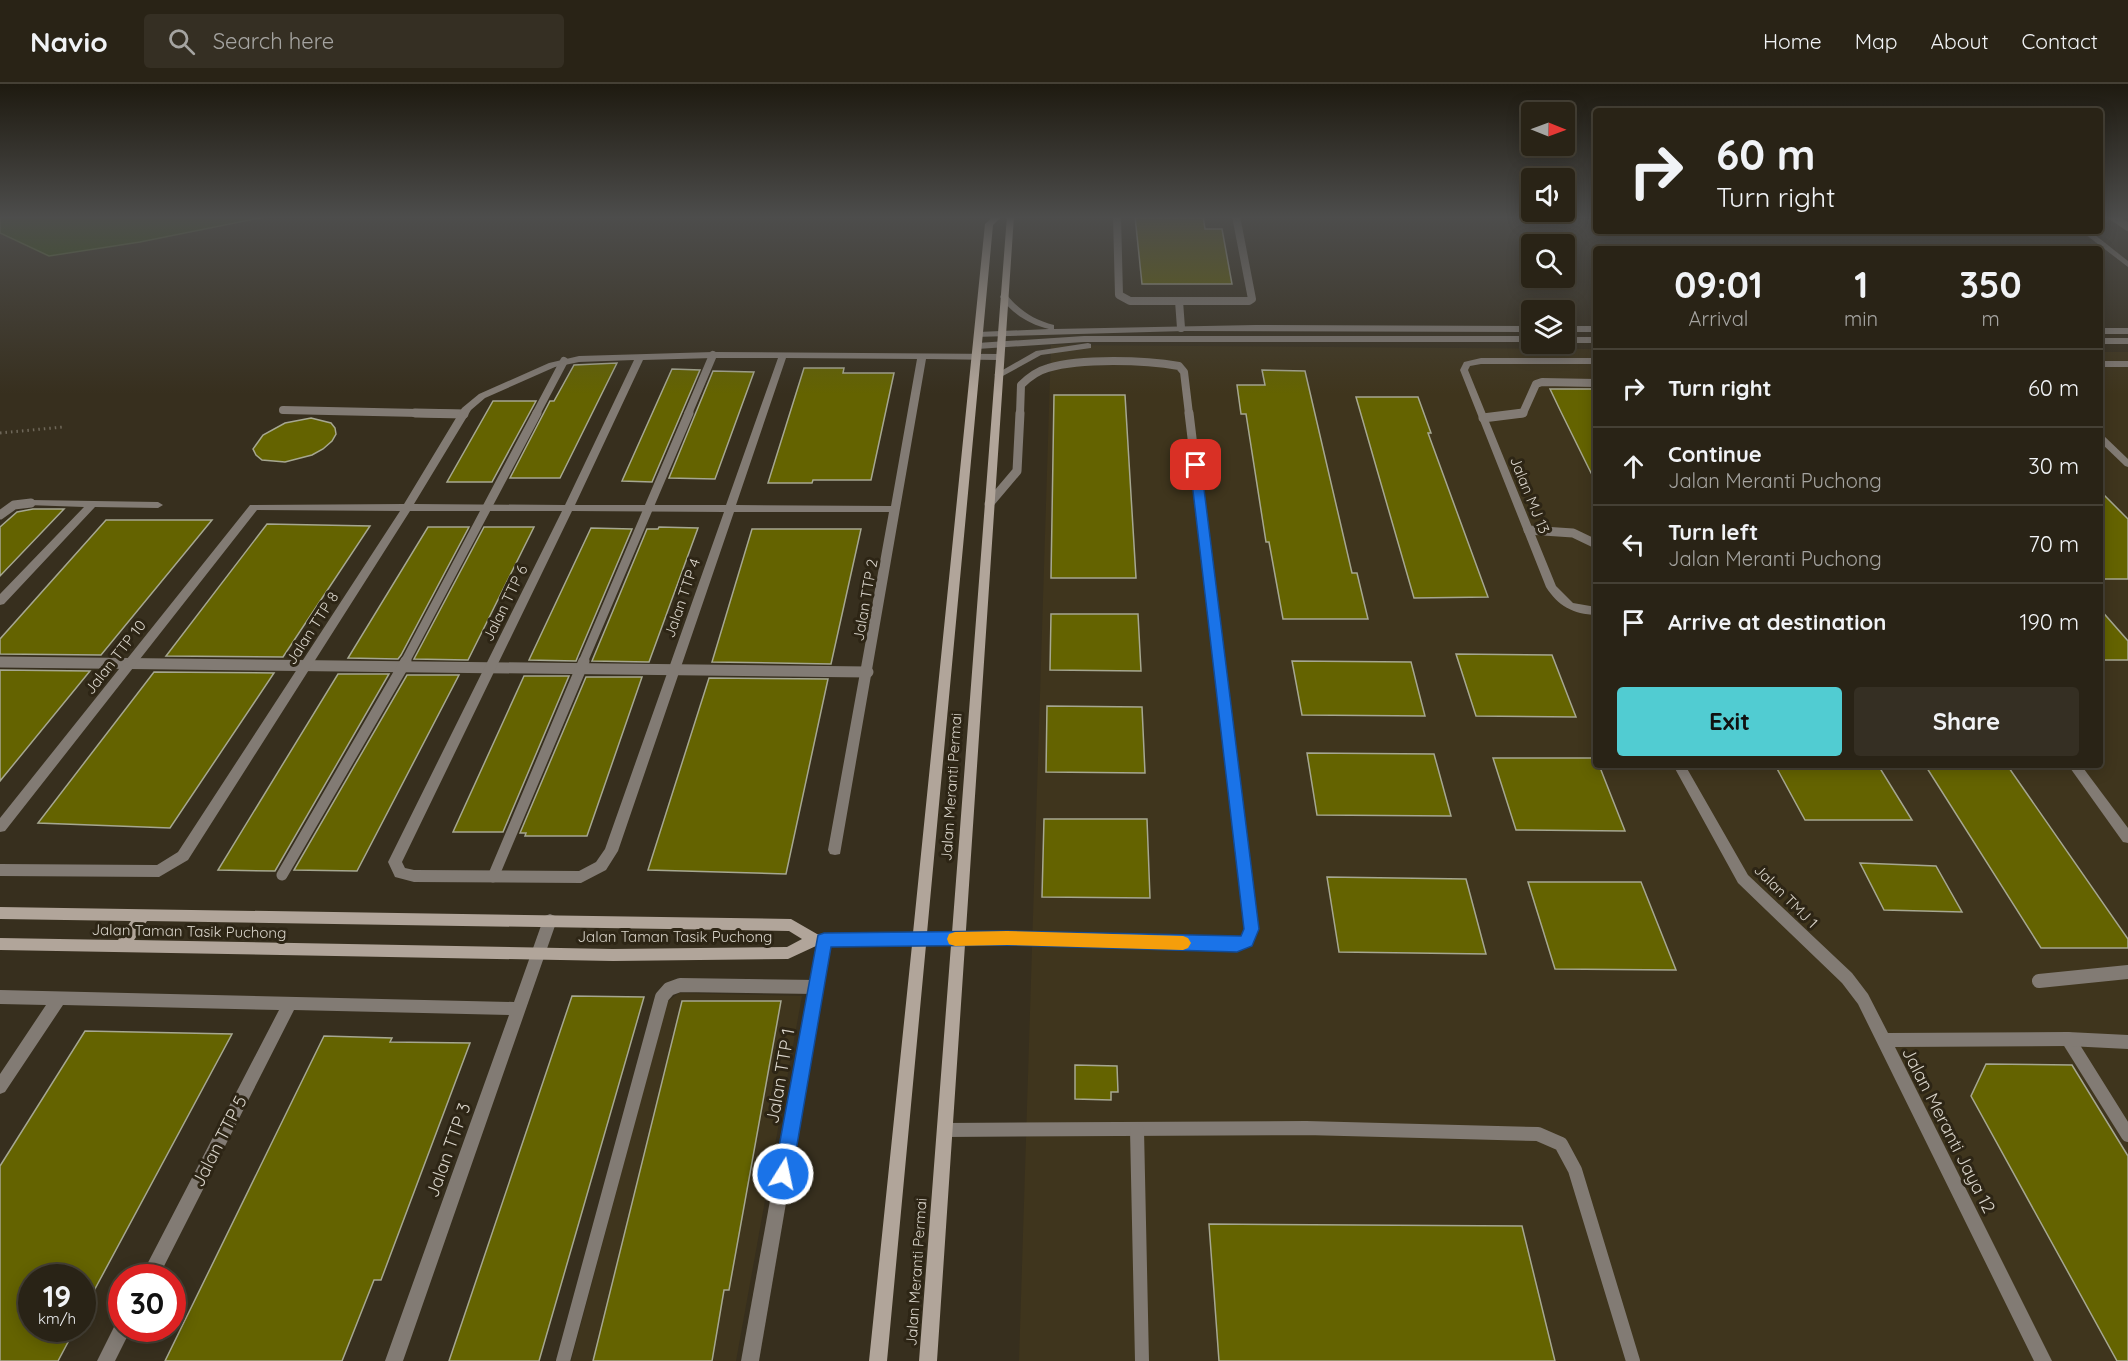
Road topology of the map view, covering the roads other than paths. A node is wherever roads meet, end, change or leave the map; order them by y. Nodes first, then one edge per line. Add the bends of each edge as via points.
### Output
1 (984, 276) edge
2 (1006, 276) edge
3 (1119, 276) edge
4 (1247, 276) edge
5 (1004, 297) junction
6 (1179, 301) junction
7 (1181, 328) junction
8 (1521, 329) edge
9 (1575, 329) edge
10 (1593, 329) edge
11 (1062, 330) junction
12 (2103, 331) edge
13 (2128, 331) edge
14 (1001, 333) junction
15 (978, 335) junction
16 (1143, 339) junction
17 (1521, 339) edge
18 (1575, 339) edge
19 (1593, 340) edge
20 (2103, 341) edge
21 (2128, 341) edge
22 (1000, 344) junction
23 (976, 351) junction
24 (713, 355) junction
25 (783, 355) junction
26 (922, 356) junction
27 (640, 357) junction
28 (999, 357) junction
29 (564, 361) junction
30 (1593, 361) edge
31 (2103, 364) edge
32 (2128, 364) edge
33 (998, 375) junction
34 (1593, 383) edge
35 (283, 410) dead end
36 (464, 414) junction
37 (1483, 418) junction
38 (2103, 440) edge
39 (2128, 464) edge
40 (31, 503) joint
41 (989, 504) junction
42 (91, 505) junction
43 (158, 506) dead end
44 (407, 507) junction
45 (485, 508) junction
46 (569, 508) junction
47 (650, 508) junction
48 (729, 508) junction
49 (895, 509) junction
50 (0, 514) edge
51 (1528, 530) junction
52 (1593, 541) edge
53 (0, 601) edge
54 (1593, 611) edge
55 (0, 662) edge
56 (129, 664) junction
57 (305, 666) junction
58 (403, 667) junction
59 (491, 668) junction
60 (581, 669) junction
61 (674, 670) junction
62 (868, 672) junction
63 (1681, 768) edge
64 (2076, 768) edge
65 (0, 827) edge
66 (2128, 838) edge
67 (835, 850) dead end
68 (0, 870) edge
69 (282, 875) dead end
70 (493, 877) junction
71 (0, 913) edge
72 (143, 915) junction
73 (550, 920) junction
74 (958, 939) junction
75 (820, 940) junction
76 (919, 940) junction
77 (0, 944) edge
78 (122, 946) junction
79 (539, 952) junction
80 (2128, 972) edge
81 (2039, 981) dead end
82 (816, 987) junction
83 (0, 997) edge
84 (59, 998) junction
85 (290, 1004) junction
86 (519, 1009) junction
87 (2068, 1039) junction
88 (1882, 1040) junction
89 (2128, 1042) edge
90 (0, 1087) edge
91 (944, 1130) junction
92 (1137, 1130) junction
93 (2128, 1135) edge
94 (156, 1264) edge
95 (116, 1342) edge
96 (106, 1361) edge
97 (394, 1361) edge
98 (563, 1361) edge
99 (750, 1361) edge
100 (878, 1361) edge
101 (928, 1361) edge
102 (1142, 1361) edge
103 (1633, 1361) edge
104 (2043, 1361) edge

1 - 15 street
2 - 5 street, Jalan Meranti Permai
3 - 6 lane via 1119,295 1130,301
4 - 6 lane via 1252,299 1249,301
5 - 11 street via 1029,321
5 - 14 street, Jalan Meranti Permai
6 - 7 lane
7 - 8 street
7 - 11 street
9 - 10 street
11 - 14 street
12 - 13 street
14 - 15 street
14 - 22 street, Jalan Meranti Permai
15 - 23 street
16 - 17 street
16 - 22 street
16 - 33 street via 1038,353
18 - 19 street
20 - 21 street
22 - 23 street
22 - 28 street, Jalan Meranti Permai
23 - 26 street
23 - 28 street
23 - 76 street
24 - 25 street
24 - 27 street
24 - 47 lane
25 - 26 street
25 - 48 street, Jalan TTP 4
26 - 49 street, Jalan TTP 2
27 - 29 street
27 - 46 street, Jalan TTP 6
28 - 33 street, Jalan Meranti Permai
29 - 36 street, Jalan TTP 8 via 473,401
29 - 45 lane
30 - 37 street, Jalan MJ 13 via 1467,364 1464,370
31 - 32 street
33 - 41 street, Jalan Meranti Permai
34 - 37 lane via 1542,382 1536,384 1523,413
35 - 36 lane
36 - 44 street, Jalan TTP 8
37 - 51 street, Jalan MJ 13
38 - 39 street
40 - 42 street
40 - 50 lane via 14,505
41 - 74 street, Jalan Meranti Permai
41 - 74 lane via 1019,465 1021,386 1027,376 1062,364 1168,364 1179,366 1184,372 1251,929 1246,941 1237,945
42 - 43 street
42 - 53 street
44 - 45 street
44 - 56 street, Jalan TTP 10 via 254,507
44 - 57 street, Jalan TTP 8
45 - 46 street
45 - 58 lane
46 - 47 street
46 - 59 street, Jalan TTP 6
47 - 48 street
47 - 60 lane
48 - 49 street
48 - 61 street, Jalan TTP 4
49 - 62 street, Jalan TTP 2
51 - 52 lane via 1560,531 1587,536
51 - 54 street, Jalan MJ 13 via 1551,587 1562,603
55 - 56 lane
56 - 57 lane
56 - 65 street, Jalan TTP 10
57 - 58 lane
57 - 68 street, Jalan TTP 8 via 183,856 170,866 159,871
58 - 59 lane
58 - 69 lane
59 - 60 lane
59 - 70 street, Jalan TTP 6 via 395,862 400,873 414,876
60 - 61 lane
60 - 70 lane
61 - 62 lane
61 - 70 street, Jalan TTP 4 via 611,851 601,866 581,878
62 - 67 street, Jalan TTP 2
63 - 88 street, Jalan TMJ 1 via 1743,879 1847,978 1863,999
64 - 66 street
71 - 72 street, Jalan Taman Tasik Puchong
72 - 73 street, Jalan Taman Tasik Puchong
72 - 78 street
73 - 75 street, Jalan Taman Tasik Puchong via 791,925
73 - 79 street, Jalan TTP 3
74 - 76 street
74 - 91 street, Jalan Meranti Permai
75 - 76 street
75 - 79 street, Jalan Taman Tasik Puchong via 788,953
75 - 82 street, Jalan TTP 1
76 - 100 street
77 - 78 street, Jalan Taman Tasik Puchong
78 - 79 street, Jalan Taman Tasik Puchong
79 - 86 street, Jalan TTP 3
80 - 81 lane
82 - 98 lane via 680,985 662,997
82 - 99 street, Jalan TTP 1
83 - 84 street
84 - 85 street
84 - 90 street
85 - 86 street
85 - 94 street, Jalan TTP 5
86 - 97 street, Jalan TTP 3
87 - 88 street, Jalan Meranti Jaya 12
87 - 89 street, Jalan Meranti Jaya 12
87 - 93 lane
88 - 104 street, Jalan Meranti Jaya 12
91 - 92 lane
91 - 101 street, Jalan Meranti Permai
92 - 102 lane
92 - 103 lane via 1306,1128 1538,1134 1561,1144 1575,1170
95 - 96 street

